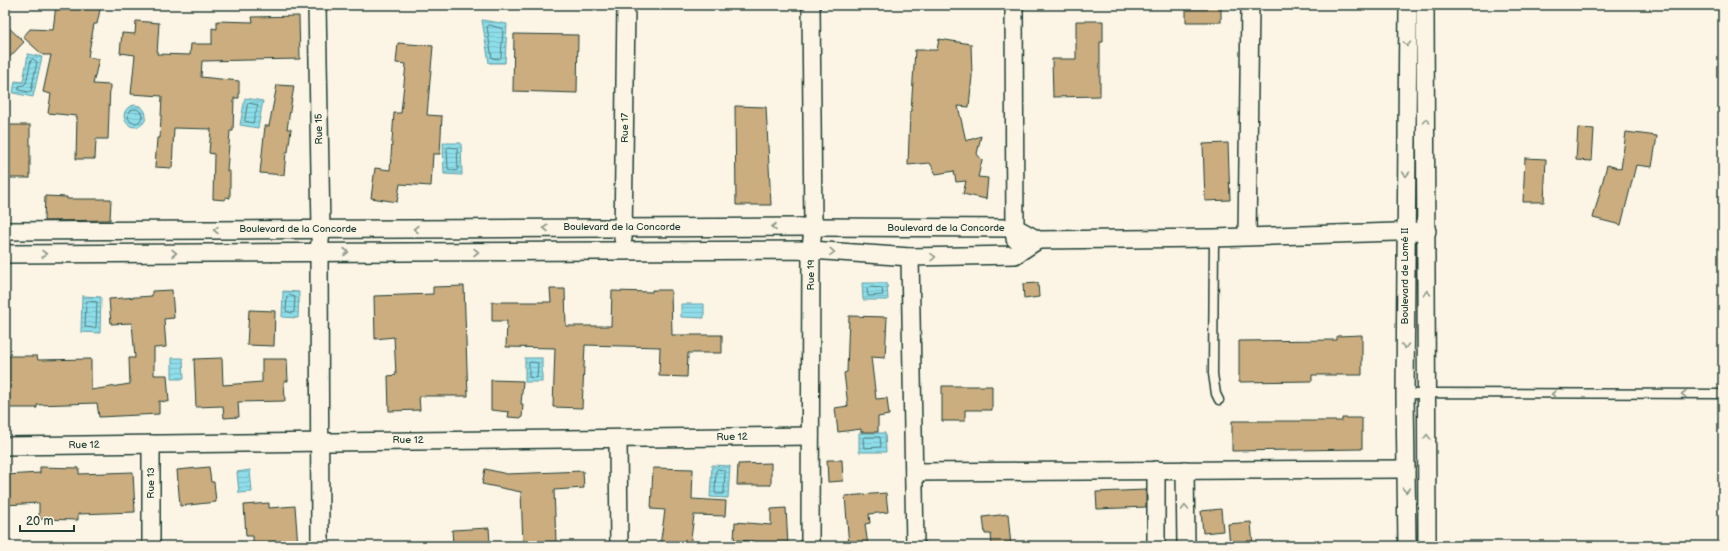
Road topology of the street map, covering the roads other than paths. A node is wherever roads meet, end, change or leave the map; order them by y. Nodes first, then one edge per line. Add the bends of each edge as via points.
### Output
1 (317, 5) edge
2 (626, 5) edge
3 (811, 5) edge
4 (1014, 5) edge
5 (1250, 5) edge
6 (1408, 5) edge
7 (1425, 5) edge
8 (813, 226) junction
9 (624, 228) junction
10 (1016, 228) junction
11 (321, 229) junction
12 (5, 231) edge
13 (1406, 231) junction
14 (1427, 231) junction
15 (1246, 236) junction
16 (1214, 238) junction
17 (1038, 240) junction
18 (812, 250) junction
19 (622, 251) junction
20 (318, 253) junction
21 (5, 254) edge
22 (1015, 255) junction
23 (910, 257) junction
24 (1427, 393) junction
25 (1723, 394) edge
26 (1405, 395) junction
27 (1219, 400) dead end
28 (810, 436) junction
29 (618, 439) junction
30 (320, 441) junction
31 (150, 444) junction
32 (5, 446) edge
33 (1406, 469) junction
34 (1156, 470) junction
35 (1185, 470) junction
36 (914, 472) junction
37 (151, 546) edge
38 (320, 546) edge
39 (619, 546) edge
40 (810, 546) edge
41 (915, 546) edge
42 (1156, 546) edge
43 (1186, 546) edge
44 (1407, 546) edge
45 (1427, 546) edge

1 - 11 street, Rue 15
2 - 9 street, Rue 17
3 - 8 street, Rue 19
4 - 10 street
5 - 15 street
6 -> 13 street, Boulevard de Lomé II
14 -> 7 street
8 -> 9 street, Boulevard de la Concorde
8 - 10 street, Boulevard de la Concorde
8 - 18 street, Rue 19
9 -> 11 street, Boulevard de la Concorde
9 - 19 street, Rue 17
10 - 17 street, Boulevard de la Concorde
10 - 22 street
11 -> 12 street, Boulevard de la Concorde
11 - 20 street, Rue 15
13 - 14 street
13 - 15 street
13 -> 26 street, Boulevard de Lomé II
24 -> 14 street
15 - 16 street
16 - 17 street
16 - 27 lane via 1212,374
17 - 22 street
18 - 19 street
18 -> 23 street
18 - 28 street, Rue 19
20 -> 19 street
21 -> 20 street
20 - 30 street, Rue 15
23 -> 22 street
23 - 36 street
25 -> 24 lane
24 - 26 lane
45 -> 24 street
26 - 33 street, Boulevard de Lomé II
28 - 29 street, Rue 12
28 - 40 street, Rue 19
29 - 30 street, Rue 12
29 - 39 street
30 - 31 street, Rue 12
30 - 38 street, Rue 15
31 - 32 street, Rue 12
31 - 37 street, Rue 13
33 - 35 street
33 -> 44 street, Boulevard de Lomé II
34 - 35 street
34 - 36 street
34 - 42 street
43 -> 35 street
36 - 41 street

